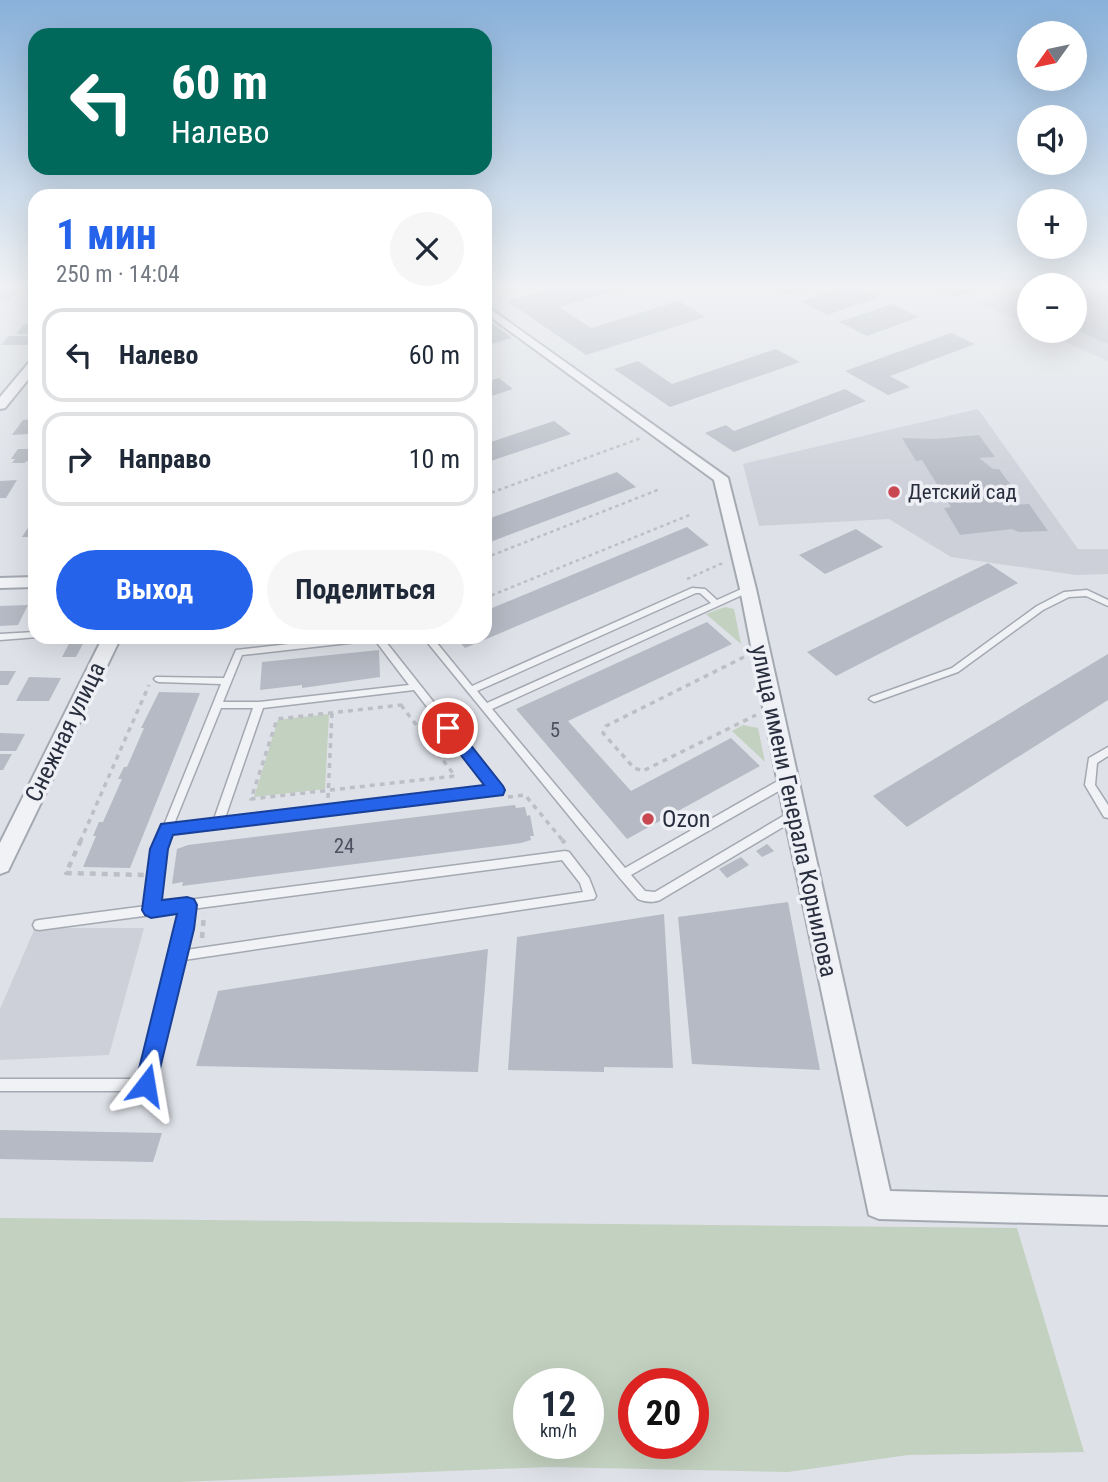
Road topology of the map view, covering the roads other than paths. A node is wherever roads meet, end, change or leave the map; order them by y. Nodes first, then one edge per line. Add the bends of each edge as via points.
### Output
1 (549, 354) edge
2 (28, 371) edge
3 (0, 405) edge
4 (28, 582) edge
5 (0, 583) edge
6 (748, 589) junction
7 (716, 603) junction
8 (1108, 603) edge
9 (28, 635) edge
10 (0, 637) edge
11 (109, 644) edge
12 (313, 644) edge
13 (382, 644) edge
14 (433, 644) edge
15 (227, 681) junction
16 (160, 682) road end
17 (416, 687) junction
18 (471, 690) junction
19 (874, 699) dead end
20 (217, 705) junction
21 (259, 705) junction
22 (486, 708) junction
23 (1108, 751) edge
24 (787, 781) junction
25 (1108, 814) edge
26 (794, 816) junction
27 (218, 823) junction
28 (167, 829) junction
29 (0, 865) edge
30 (623, 874) junction
31 (187, 905) junction
32 (151, 910) junction
33 (39, 925) dead end
34 (178, 956) junction
35 (0, 1085) edge
36 (1108, 1211) edge

1 - 6 street, улица имени Генерала Корнилова via 721,478
2 - 3 street
4 - 5 street
6 - 7 lane
6 - 24 street, улица имени Генерала Корнилова
7 - 18 lane via 695,590
7 - 22 lane
8 - 19 lane via 1087,593 1067,594 1040,608 955,670
9 - 10 lane
11 - 29 street, Снежная улица
12 - 15 lane via 239,652
13 - 17 lane
14 - 18 lane
15 - 16 lane
15 - 20 lane
17 - 21 lane
17 - 27 lane via 497,790
18 - 22 lane
20 - 21 lane
20 - 28 lane
21 - 27 lane
22 - 30 lane
23 - 25 lane via 1092,761 1090,785
24 - 26 street, улица имени Генерала Корнилова
24 - 30 lane
26 - 30 lane via 656,898 642,896
26 - 36 street, улица имени Генерала Корнилова via 879,1205
27 - 28 lane
28 - 32 lane via 159,849
31 - 32 lane
31 - 34 lane
31 - 34 lane via 565,855 585,881 590,896
32 - 33 lane
34 - 35 lane via 146,1085

